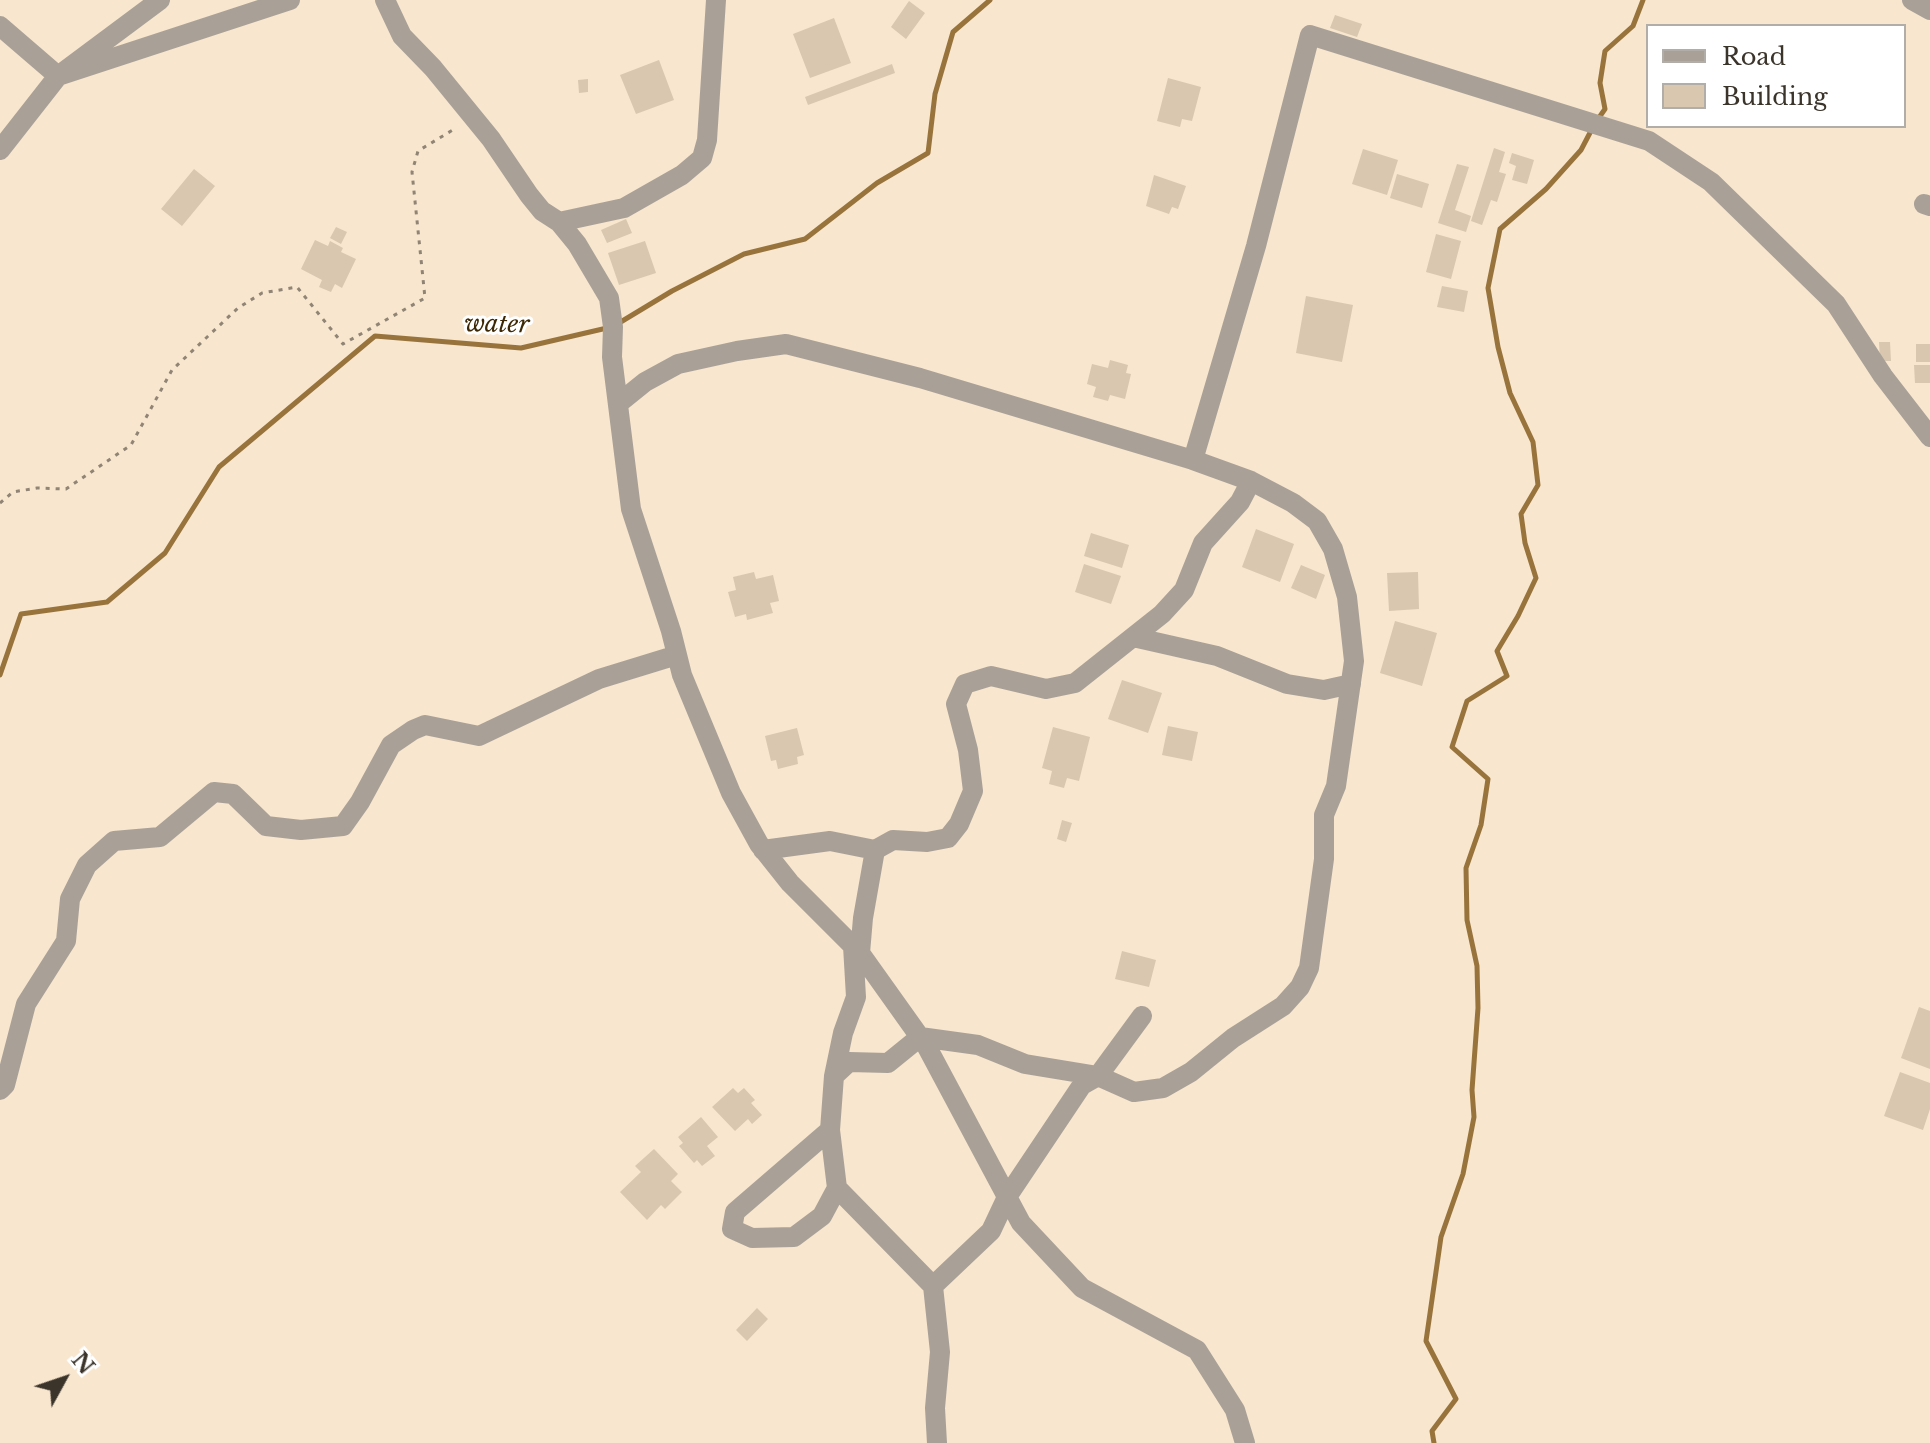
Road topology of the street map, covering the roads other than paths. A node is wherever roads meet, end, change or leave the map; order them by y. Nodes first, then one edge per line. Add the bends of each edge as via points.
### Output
1 (160, 0) edge
2 (290, 0) edge
3 (385, 0) edge
4 (716, 0) edge
5 (1912, 0) edge
6 (1930, 10) edge
7 (0, 26) edge
8 (58, 76) junction
9 (0, 150) edge
10 (559, 222) junction
11 (619, 403) junction
12 (1930, 437) edge
13 (1193, 460) junction
14 (1251, 481) junction
15 (1133, 637) junction
16 (677, 655) junction
17 (1351, 684) junction
18 (763, 850) junction
19 (875, 850) junction
20 (857, 949) junction
21 (1142, 1016) dead end
22 (920, 1037) junction
23 (834, 1076) junction
24 (1098, 1076) junction
25 (0, 1090) edge
26 (830, 1130) junction
27 (837, 1188) junction
28 (1007, 1197) junction
29 (822, 1216) junction
30 (870, 1222) junction
31 (933, 1286) junction
32 (937, 1443) edge
33 (1245, 1443) edge

1 - 8 street
2 - 8 street
3 - 10 street via 402,36 433,68 542,211
4 - 10 street via 702,158 624,208
5 - 6 street
7 - 8 street
8 - 9 street
10 - 11 street via 609,298
11 - 13 street via 678,364 786,344 920,378
11 - 16 street via 631,509
12 - 13 street via 1836,304 1711,182 1649,141 1310,35
13 - 14 street
14 - 15 street via 1240,502 1203,543 1184,590
14 - 17 street via 1317,521 1333,549 1347,597 1354,661
15 - 17 street via 1217,656 1287,684 1324,690
15 - 19 street via 1075,683 1046,689 991,676 965,684 956,704 973,791 959,824 948,838 893,840
16 - 18 street via 719,767
16 - 25 street via 599,679 479,736 425,725 413,730 391,745 343,826 266,826 233,794 214,792 160,837 114,841 87,865 70,899 66,941 26,1004
17 - 24 street via 1336,786 1324,815 1324,859 1309,968 1300,987 1283,1006 1163,1088 1134,1092
18 - 19 street via 830,841
18 - 20 street
19 - 20 street
20 - 22 street
20 - 23 street via 856,997
21 - 24 street
22 - 23 street via 888,1063 849,1062
22 - 24 street via 978,1045 1025,1064
22 - 28 street
23 - 26 street
24 - 28 street via 1082,1085
26 - 27 street
26 - 29 street via 735,1212 732,1229 752,1238 794,1237
27 - 29 street
27 - 30 street
28 - 31 street via 991,1231
28 - 33 street via 1021,1223 1082,1288 1197,1350 1235,1410
29 - 30 street via 841,1214
30 - 31 street
31 - 32 street via 940,1352

